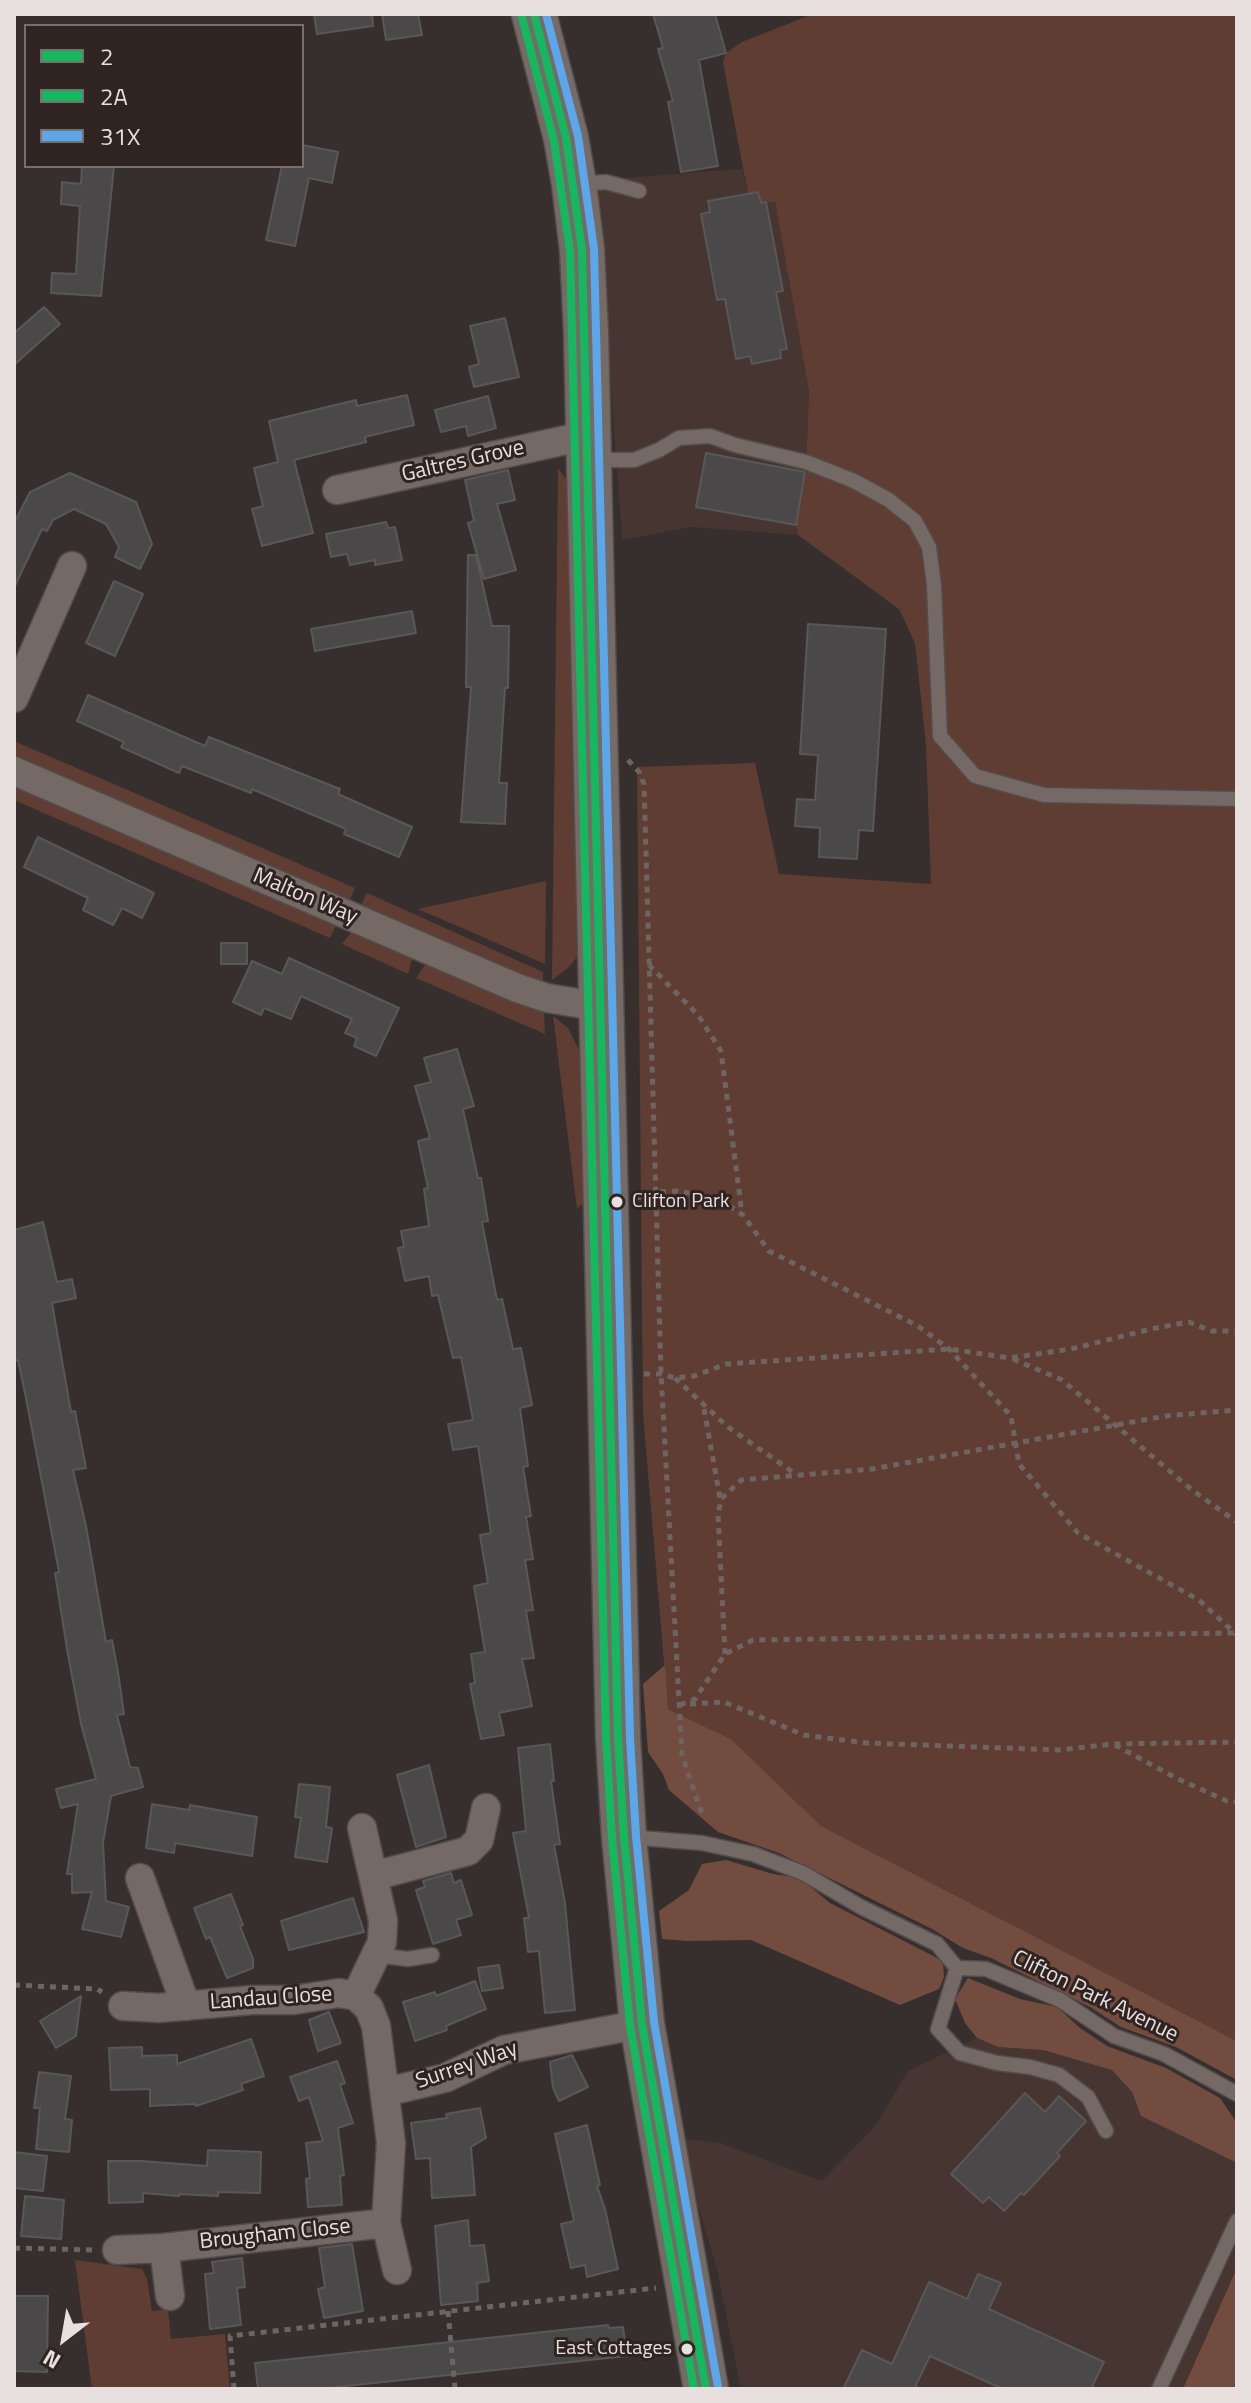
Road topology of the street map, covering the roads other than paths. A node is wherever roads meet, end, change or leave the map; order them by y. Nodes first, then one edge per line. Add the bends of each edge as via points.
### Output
1 (534, 14) edge
2 (574, 184) junction
3 (639, 191) dead end
4 (590, 447) junction
5 (337, 490) dead end
6 (72, 566) dead end
7 (14, 698) edge
8 (14, 771) edge
9 (1237, 799) edge
10 (601, 1007) junction
11 (486, 1808) dead end
12 (362, 1828) dead end
13 (624, 1837) junction
14 (374, 1876) junction
15 (140, 1878) dead end
16 (376, 1955) junction
17 (432, 1955) dead end
18 (957, 1968) junction
19 (356, 1996) junction
20 (123, 2006) road end
21 (186, 2006) junction
22 (642, 2024) junction
23 (386, 2092) junction
24 (1237, 2094) edge
25 (1106, 2131) dead end
26 (1237, 2221) edge
27 (386, 2223) junction
28 (164, 2248) junction
29 (117, 2250) road end
30 (397, 2270) dead end
31 (170, 2296) dead end
32 (706, 2389) edge
33 (1159, 2389) edge

1 - 2 main road
2 - 3 lane via 606,182
2 - 4 main road
4 - 5 street, Galtres Grove
4 - 9 lane via 634,460 679,438 719,439 854,481 915,521 929,547 934,585 940,736 975,776 1044,795
4 - 10 main road
6 - 7 street
8 - 10 street, Malton Way via 517,988
10 - 13 main road
11 - 14 street via 479,1840 468,1851
12 - 14 street
13 - 18 lane via 702,1843 803,1873 937,1944
13 - 22 main road
14 - 16 street via 383,1920
15 - 21 street, Landau Close via 162,1902
16 - 17 lane
16 - 19 street
18 - 24 lane, Clifton Park Avenue via 986,1969 1060,2000 1114,2036 1164,2054
18 - 25 lane via 938,2029 960,2053 1059,2075 1088,2097
19 - 21 street, Landau Close
19 - 23 street, Surrey Way via 369,2008 376,2026
20 - 21 street, Landau Close
22 - 23 street, Surrey Way via 504,2050 445,2078
22 - 32 main road
23 - 27 street, Surrey Way via 391,2143
26 - 33 lane
27 - 28 street, Brougham Close
27 - 30 street, Surrey Way
28 - 29 street, Brougham Close
28 - 31 street

